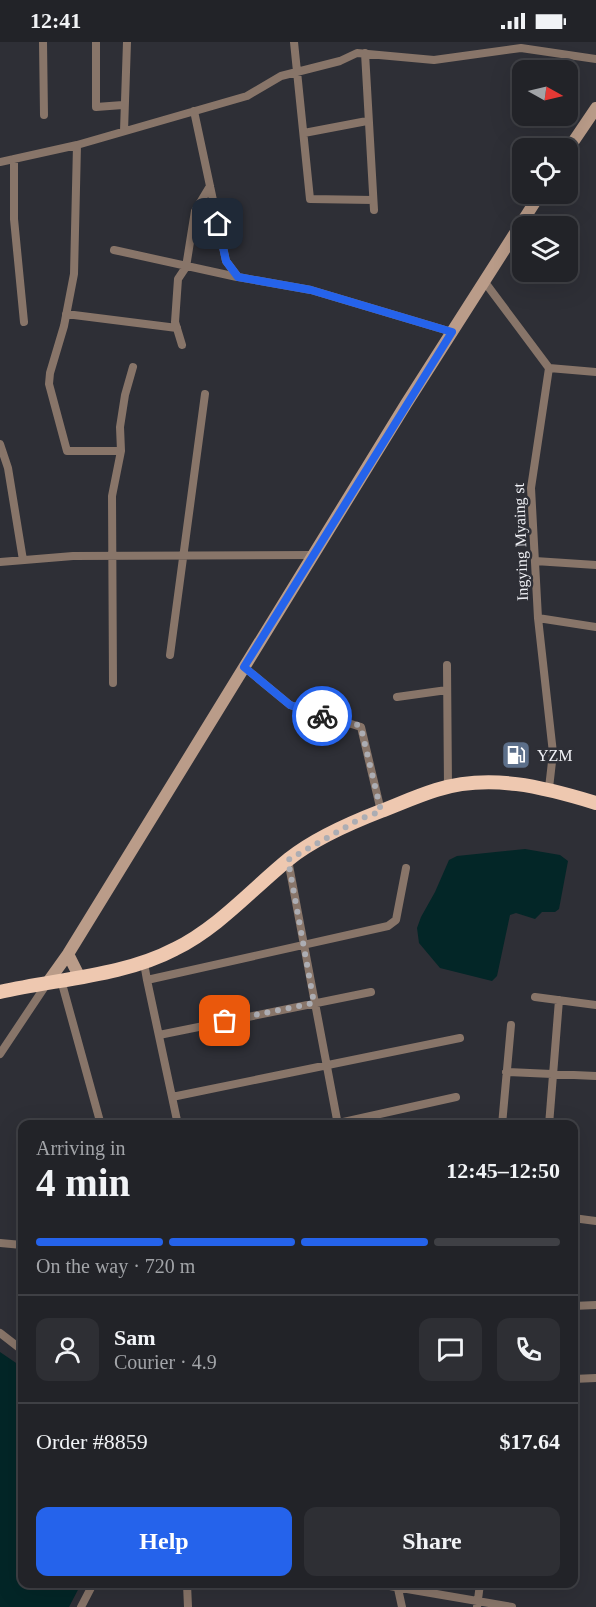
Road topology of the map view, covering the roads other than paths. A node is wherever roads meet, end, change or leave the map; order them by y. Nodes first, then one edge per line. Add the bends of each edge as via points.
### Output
1 (43, 42) edge
2 (96, 42) edge
3 (127, 42) edge
4 (294, 42) edge
5 (510, 42) edge
6 (521, 48) junction
7 (365, 53) junction
8 (596, 59) edge
9 (297, 72) junction
10 (123, 105) junction
11 (596, 108) edge
12 (194, 111) junction
13 (44, 115) dead end
14 (368, 121) junction
15 (124, 130) junction
16 (304, 133) junction
17 (576, 138) edge
18 (77, 145) junction
19 (14, 159) junction
20 (0, 162) edge
21 (210, 186) junction
22 (373, 200) junction
23 (534, 204) edge
24 (374, 210) dead end
25 (114, 250) dead end
26 (186, 267) junction
27 (238, 277) junction
28 (484, 281) junction
29 (66, 314) junction
30 (24, 322) dead end
31 (177, 328) junction
32 (452, 332) junction
33 (182, 345) dead end
34 (132, 367) dead end
35 (549, 368) junction
36 (596, 372) edge
37 (206, 394) dead end
38 (0, 444) edge
39 (121, 451) junction
40 (313, 555) junction
41 (114, 556) junction
42 (184, 556) junction
43 (22, 560) junction
44 (535, 561) junction
45 (0, 562) edge
46 (596, 565) edge
47 (538, 618) junction
48 (596, 627) edge
49 (170, 655) dead end
50 (447, 665) dead end
51 (244, 667) junction
52 (113, 683) dead end
53 (447, 690) junction
54 (397, 697) dead end
55 (448, 787) junction
56 (549, 788) junction
57 (596, 803) edge
58 (381, 811) junction
59 (288, 860) junction
60 (406, 868) dead end
61 (303, 945) junction
62 (69, 954) junction
63 (144, 963) junction
64 (79, 976) junction
65 (147, 980) junction
66 (55, 981) junction
67 (371, 992) dead end
68 (0, 993) edge
69 (535, 997) dead end
70 (559, 1000) junction
71 (314, 1003) junction
72 (596, 1005) edge
73 (511, 1025) dead end
74 (159, 1035) junction
75 (460, 1038) dead end
76 (0, 1054) edge
77 (327, 1065) junction
78 (506, 1072) junction
79 (554, 1076) junction
80 (596, 1076) edge
81 (172, 1096) junction
82 (456, 1097) dead end
83 (99, 1120) edge
84 (177, 1120) edge
85 (334, 1120) edge
86 (353, 1120) edge
87 (502, 1120) edge
88 (550, 1120) edge
89 (578, 1219) edge
90 (596, 1221) edge
91 (0, 1243) edge
92 (18, 1245) edge
93 (596, 1305) edge
94 (578, 1306) edge
95 (0, 1333) edge
96 (18, 1347) edge
97 (596, 1378) edge
98 (578, 1379) edge
99 (91, 1588) edge
100 (187, 1588) edge
101 (397, 1588) edge
102 (406, 1588) edge
103 (479, 1588) edge
104 (477, 1604) edge
105 (81, 1607) edge
106 (189, 1607) edge
107 (402, 1607) edge
108 (512, 1607) edge

1 - 13 street
2 - 10 street via 96,107
3 - 10 street
4 - 9 street
5 - 6 street
6 - 7 street via 434,60
6 - 8 street
7 - 9 street
7 - 14 street
9 - 12 street via 281,76 247,96
9 - 16 street
10 - 15 street
11 - 17 main road
12 - 15 street
12 - 21 street
14 - 16 street
14 - 22 street
15 - 18 street
16 - 22 street via 310,199
18 - 19 street
18 - 29 street via 74,274
19 - 20 street
19 - 30 street via 14,219
21 - 26 street via 195,211
21 - 27 street via 226,261
22 - 24 street
23 - 28 main road
25 - 26 street
26 - 27 street
26 - 31 street via 176,289
27 - 32 street via 311,290
28 - 32 main road
28 - 35 street
29 - 31 street
29 - 39 street via 50,373 65,449
31 - 33 street
32 - 40 main road
34 - 39 street via 124,395
35 - 36 street
35 - 44 street, Ingying Myaing st via 531,488
37 - 42 street
38 - 43 street via 8,468
39 - 41 street via 112,496
40 - 42 street
40 - 51 main road
41 - 42 street
41 - 43 street
41 - 52 street
42 - 49 street
43 - 45 street
44 - 46 street
44 - 47 street, Ingying Myaing st
47 - 48 street
47 - 56 street, Ingying Myaing st via 553,753
50 - 53 street
51 - 58 street via 290,705 361,728
51 - 62 main road
53 - 54 street
53 - 55 street
55 - 56 highway via 500,782
55 - 58 highway
56 - 57 highway
58 - 59 highway
59 - 61 street
59 - 63 highway via 191,939
60 - 61 street via 394,923
61 - 65 street
61 - 71 street
62 - 64 main road
62 - 66 main road
63 - 64 highway
63 - 65 street
64 - 66 highway
65 - 74 street
66 - 68 highway
66 - 76 street
66 - 83 street
67 - 71 street
69 - 70 street
70 - 72 street
70 - 79 street
71 - 74 street
71 - 77 street
73 - 78 street
74 - 81 street
75 - 77 street
77 - 81 street
77 - 85 street
78 - 79 street
78 - 87 street
79 - 80 street
79 - 88 street
81 - 84 street
82 - 86 street
89 - 90 street
91 - 92 street
93 - 94 street
95 - 96 street
97 - 98 street
99 - 105 street
100 - 106 street
101 - 107 street
102 - 104 street
103 - 104 street
104 - 108 street

